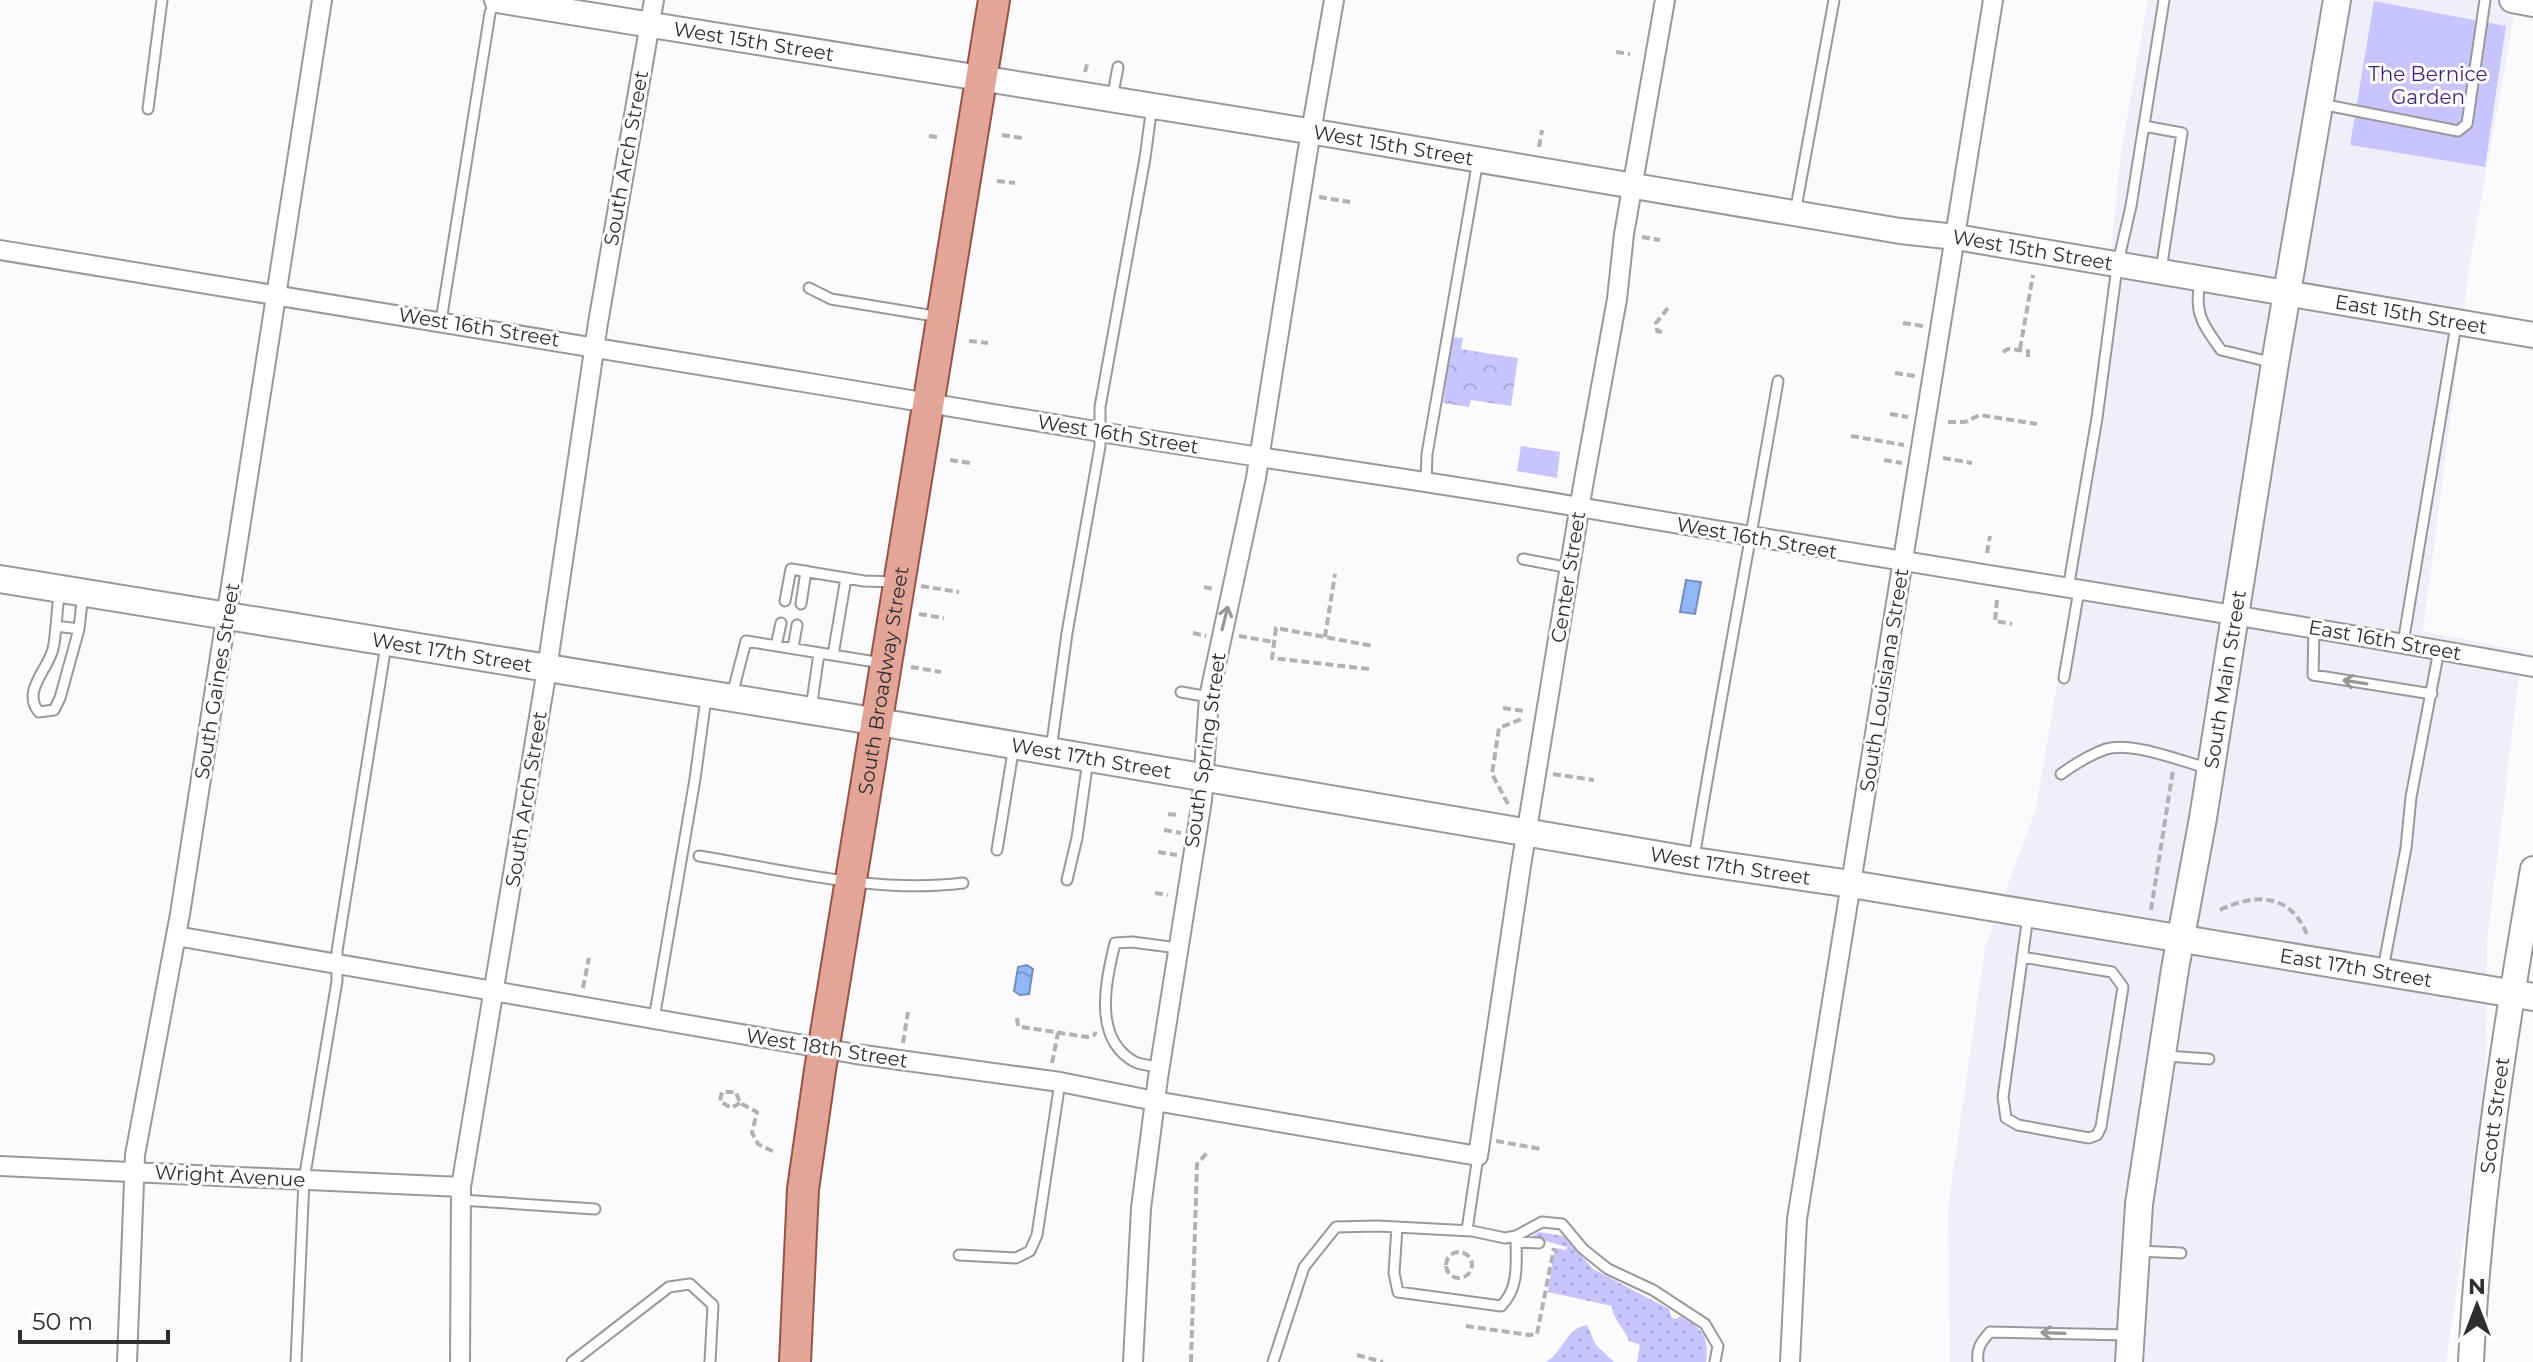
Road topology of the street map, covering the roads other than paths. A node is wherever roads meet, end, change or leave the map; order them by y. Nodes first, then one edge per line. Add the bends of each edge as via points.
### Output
1 (162, 0) edge
2 (322, 0) edge
3 (496, 0) edge
4 (654, 0) edge
5 (994, 0) edge
6 (1334, 0) edge
7 (1665, 0) edge
8 (1834, 0) edge
9 (1993, 0) edge
10 (2164, 0) edge
11 (2337, 0) edge
12 (2485, 0) edge
13 (2512, 0) edge
14 (2533, 4) edge
15 (649, 25) junction
16 (1118, 67) dead end
17 (979, 80) junction
18 (1112, 99) junction
19 (2320, 103) junction
20 (1152, 106) junction
21 (148, 109) dead end
22 (2144, 126) junction
23 (1311, 132) junction
24 (1478, 160) junction
25 (1632, 186) junction
26 (1795, 214) junction
27 (1956, 237) junction
28 (0, 250) edge
29 (2117, 267) junction
30 (2161, 274) junction
31 (2200, 280) junction
32 (809, 288) dead end
33 (276, 293) junction
34 (2288, 293) junction
35 (943, 317) junction
36 (441, 321) junction
37 (2457, 321) junction
38 (2533, 335) edge
39 (595, 347) junction
40 (2275, 363) junction
41 (1778, 381) dead end
42 (929, 402) junction
43 (1100, 432) junction
44 (1260, 456) junction
45 (1426, 483) junction
46 (1580, 507) junction
47 (1751, 537) junction
48 (1523, 559) dead end
49 (1903, 562) junction
50 (1570, 568) junction
51 (806, 571) junction
52 (846, 578) junction
53 (0, 579) edge
54 (899, 582) junction
55 (2073, 589) junction
56 (72, 591) junction
57 (785, 601) dead end
58 (801, 604) dead end
59 (2236, 615) junction
60 (228, 616) junction
61 (781, 623) dead end
62 (797, 625) dead end
63 (56, 626) junction
64 (2314, 628) junction
65 (79, 629) junction
66 (386, 642) junction
67 (2403, 643) junction
68 (776, 646) junction
69 (793, 648) junction
70 (2439, 650) junction
71 (819, 653) junction
72 (833, 655) junction
73 (885, 664) junction
74 (2533, 667) edge
75 (547, 669) junction
76 (2064, 678) dead end
77 (1181, 692) dead end
78 (2432, 694) junction
79 (719, 696) junction
80 (1209, 697) junction
81 (810, 711) junction
82 (876, 722) junction
83 (1014, 746) junction
84 (1050, 753) junction
85 (1088, 760) junction
86 (2210, 769) junction
87 (2061, 774) dead end
88 (1203, 778) junction
89 (1527, 832) junction
90 (997, 850) dead end
91 (699, 856) dead end
92 (1694, 861) junction
93 (2533, 869) edge
94 (1067, 880) dead end
95 (849, 881) junction
96 (963, 883) dead end
97 (1851, 884) junction
98 (2028, 913) junction
99 (176, 936) junction
100 (2181, 940) junction
101 (1178, 948) junction
102 (2022, 957) junction
103 (337, 963) junction
104 (2382, 972) junction
105 (494, 991) junction
106 (2523, 995) edge
107 (654, 1020) junction
108 (824, 1048) junction
109 (2162, 1056) junction
110 (2209, 1059) dead end
111 (1160, 1067) junction
112 (1054, 1082) junction
113 (1155, 1101) junction
114 (1480, 1147) junction
115 (0, 1166) edge
116 (135, 1171) junction
117 (304, 1180) junction
118 (461, 1194) junction
119 (595, 1209) dead end
120 (1397, 1227) junction
121 (1467, 1230) junction
122 (1516, 1239) junction
123 (1539, 1243) dead end
124 (2136, 1251) junction
125 (2181, 1253) dead end
126 (959, 1255) dead end
127 (2131, 1335) junction
128 (127, 1362) edge
129 (296, 1362) edge
130 (460, 1362) edge
131 (572, 1362) edge
132 (710, 1362) edge
133 (795, 1362) edge
134 (1133, 1362) edge
135 (1273, 1362) edge
136 (1715, 1362) edge
137 (1790, 1362) edge
138 (1978, 1362) edge
139 (2129, 1362) edge
140 (2471, 1362) edge

1 - 21 lane
2 - 33 street, South Gaines Street
3 - 15 street, West 15th Street
3 - 36 lane
4 - 15 street, South Arch Street
5 - 17 main road, South Broadway Street
6 - 23 street, South Spring Street
7 - 25 street, Center Street
8 - 26 lane
9 - 27 street, South Louisiana Street
10 - 22 lane
11 - 19 main road, South Main Street
12 - 19 lane via 2467,124 2458,131
13 - 14 street
15 - 17 street, West 15th Street
15 - 39 street, South Arch Street
16 - 18 lane
17 - 18 street, West 15th Street
17 - 35 main road, South Broadway Street
18 - 20 street, West 15th Street
19 - 34 main road, South Main Street
20 - 23 street, West 15th Street
20 - 43 lane
22 - 29 lane
22 - 30 lane via 2182,133
23 - 24 street, West 15th Street
23 - 44 street, South Spring Street
24 - 25 street, West 15th Street
24 - 45 lane
25 - 26 street, West 15th Street
25 - 46 street, Center Street
26 - 27 street, West 15th Street
27 - 29 street, West 15th Street
27 - 49 street, South Louisiana Street
28 - 33 street, West 16th Street
29 - 30 street, West 15th Street
29 - 55 lane
30 - 31 street, West 15th Street
31 - 34 street, West 15th Street
31 - 40 lane via 2200,321 2221,350
32 - 35 lane via 831,299
33 - 36 street, West 16th Street
33 - 60 street, South Gaines Street
34 - 37 street, East 15th Street
34 - 40 main road, South Main Street
35 - 42 main road, South Broadway Street
36 - 39 street, West 16th Street
37 - 38 street, East 15th Street
37 - 67 lane
39 - 42 street, West 16th Street
39 - 75 street, South Arch Street
40 - 59 main road, South Main Street
41 - 47 lane
42 - 43 street, West 16th Street
42 - 54 main road, South Broadway Street
43 - 44 street, West 16th Street
43 - 84 lane
44 - 45 street, West 16th Street
80 -> 44 street, South Spring Street
45 - 46 street, West 16th Street
46 - 47 street, West 16th Street
46 - 50 street, Center Street
47 - 49 street, West 16th Street
47 - 92 lane
48 - 50 lane
49 - 55 street, West 16th Street
49 - 97 street, South Louisiana Street
50 - 89 street, Center Street
51 - 52 lane
51 - 57 lane via 791,569
51 - 58 lane
52 - 54 lane
52 - 72 lane
53 - 56 main road, West 17th Street
54 - 73 main road, South Broadway Street
55 - 59 street, West 16th Street
55 - 76 lane
56 - 60 main road, West 17th Street
56 - 63 lane
56 - 65 lane
59 - 64 street, East 16th Street
59 - 86 main road, South Main Street
60 - 66 main road, West 17th Street
60 - 99 street, South Gaines Street
61 - 68 lane
62 - 69 lane
63 - 65 lane
63 - 65 lane via 53,650 32,698 39,712 54,710 60,698
64 - 67 street, East 16th Street
78 -> 64 lane via 2313,675
66 - 75 main road, West 17th Street
66 - 103 lane
67 - 70 street, East 16th Street
68 - 69 lane
68 - 79 lane via 746,641
69 - 71 lane
70 - 74 street, East 16th Street
70 - 78 lane
71 - 72 lane
71 - 81 lane
72 - 73 lane
73 - 82 main road, South Broadway Street
75 - 79 main road, West 17th Street
75 - 105 street, South Arch Street
77 - 80 lane
78 - 104 lane
79 - 81 main road, West 17th Street
79 - 107 lane via 695,779
80 - 88 street, South Spring Street
81 - 82 main road, West 17th Street
82 - 83 main road, West 17th Street
82 - 95 main road, South Broadway Street
83 - 84 main road, West 17th Street
83 - 90 lane
84 - 85 main road, West 17th Street
85 - 88 main road, West 17th Street
85 - 94 lane
86 - 87 lane via 2142,750 2109,748
86 - 100 main road, South Main Street
88 - 89 main road, West 17th Street
88 - 101 street, South Spring Street
89 - 92 main road, West 17th Street
89 - 114 street, Center Street
91 - 95 lane
92 - 97 main road, West 17th Street
93 - 106 street, Scott Street
95 - 96 lane via 916,887
95 - 108 main road, South Broadway Street
97 - 98 main road, West 17th Street
97 - 137 street, South Louisiana Street via 1797,1219
98 - 100 main road, West 17th Street
98 - 102 lane
99 - 103 street, West 18th Street
99 - 116 street, South Gaines Street
100 - 104 main road, East 17th Street
100 - 109 main road, South Main Street
101 - 111 street, South Spring Street
101 - 111 lane via 1115,943 1109,968 1105,1023 1119,1050 1137,1063
102 - 102 lane via 2003,1097 2006,1118 2018,1125 2097,1135 2123,987 2112,972
103 - 105 street, West 18th Street
103 - 117 lane
104 - 106 main road, East 17th Street
105 - 107 street, West 18th Street
105 - 118 street, South Arch Street
106 - 140 street, Scott Street via 2477,1257
107 - 108 street, West 18th Street
108 - 112 street, West 18th Street
108 - 133 main road, South Broadway Street via 803,1189
109 - 110 lane
109 - 124 main road, South Main Street
111 - 113 street, South Spring Street
112 - 113 street, West 18th Street
112 - 126 lane via 1037,1235 1030,1251 1016,1258
113 - 114 street, West 18th Street
113 - 134 street, South Spring Street via 1141,1208
114 - 121 lane
115 - 116 street, Wright Avenue
116 - 117 street, Wright Avenue
116 - 128 street, South Gaines Street
117 - 118 street, Wright Avenue
117 - 129 lane
118 - 119 lane
118 - 130 street, South Arch Street
120 - 121 lane
120 - 122 lane via 1398,1292 1501,1306 1512,1296
120 - 135 lane via 1336,1227 1304,1267
121 - 122 lane
122 - 123 lane
122 - 136 lane via 1542,1222 1562,1224 1608,1269 1705,1324 1718,1346
124 - 125 lane
124 - 127 main road, South Main Street
127 -> 138 lane via 1990,1332 1981,1341
127 - 139 main road, South Main Street
131 - 132 lane via 669,1287 690,1284 713,1305

